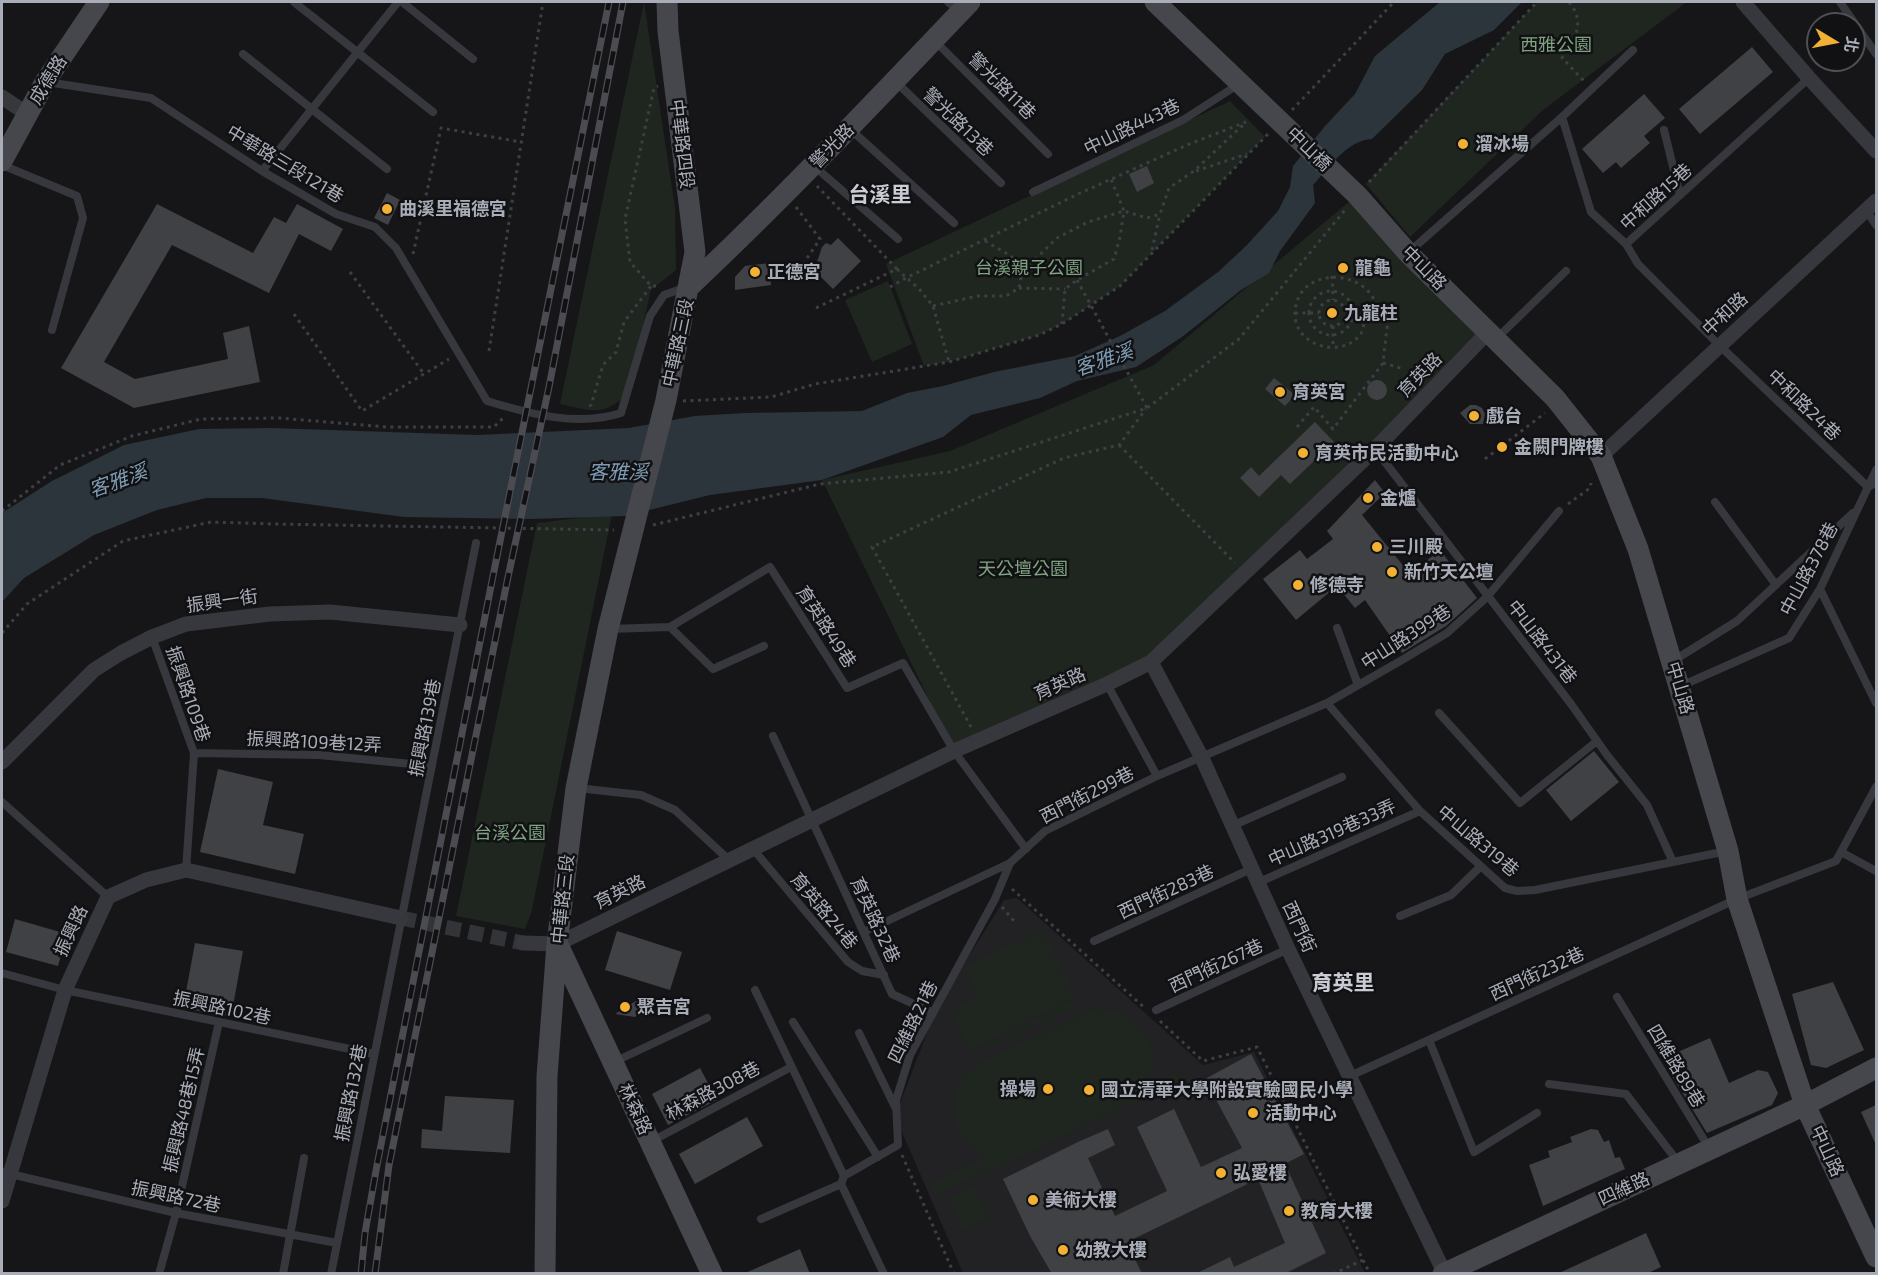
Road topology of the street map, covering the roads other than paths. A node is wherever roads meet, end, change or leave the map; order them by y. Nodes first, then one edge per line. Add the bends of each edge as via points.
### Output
1 (99, 2) edge
2 (294, 2) edge
3 (400, 2) edge
4 (667, 2) edge
5 (1155, 2) edge
6 (1743, 2) edge
7 (1840, 2) edge
8 (959, 5) edge
9 (934, 40) junction
10 (1633, 50) dead end
11 (358, 51) junction
12 (243, 54) dead end
13 (1876, 54) edge
14 (473, 59) dead end
15 (1809, 78) junction
16 (896, 81) junction
17 (45, 82) junction
18 (1240, 83) junction
19 (2, 97) edge
20 (312, 108) junction
21 (433, 112) dead end
22 (27, 114) junction
23 (1562, 117) junction
24 (849, 128) junction
25 (1664, 130) dead end
26 (1876, 152) edge
27 (1048, 154) dead end
28 (2, 163) edge
29 (387, 169) dead end
30 (809, 170) junction
31 (262, 171) junction
32 (1001, 183) dead end
33 (1032, 192) dead end
34 (1357, 195) joint
35 (1680, 195) junction
36 (1872, 206) edge
37 (954, 224) dead end
38 (1876, 225) edge
39 (898, 239) dead end
40 (1626, 244) junction
41 (1408, 253) junction
42 (1566, 271) dead end
43 (690, 286) junction
44 (52, 330) dead end
45 (1492, 335) junction
46 (1720, 346) junction
47 (1375, 449) junction
48 (1601, 456) junction
49 (1876, 471) edge
50 (1876, 483) edge
51 (1868, 487) junction
52 (1715, 502) dead end
53 (1857, 509) junction
54 (1559, 511) road end
55 (476, 543) dead end
56 (1776, 585) junction
57 (1820, 589) junction
58 (1487, 597) junction
59 (460, 625) junction
60 (670, 627) junction
61 (1337, 628) dead end
62 (608, 629) junction
63 (152, 636) junction
64 (764, 646) dead end
65 (1151, 662) junction
66 (1672, 662) junction
67 (1107, 684) junction
68 (1358, 685) junction
69 (1680, 687) junction
70 (1327, 703) junction
71 (1876, 703) edge
72 (1439, 713) dead end
73 (773, 736) dead end
74 (1597, 741) junction
75 (954, 751) junction
76 (194, 753) junction
77 (1202, 758) junction
78 (2, 762) edge
79 (432, 766) junction
80 (1157, 776) junction
81 (1342, 777) dead end
82 (576, 788) junction
83 (1876, 788) edge
84 (2, 802) edge
85 (1420, 811) junction
86 (813, 820) junction
87 (1232, 826) junction
88 (753, 849) junction
89 (1026, 849) junction
90 (1728, 851) junction
91 (1841, 852) junction
92 (729, 860) junction
93 (1673, 862) junction
94 (1010, 863) junction
95 (1480, 867) junction
96 (186, 870) junction
97 (1876, 870) edge
98 (1254, 876) junction
99 (108, 897) junction
100 (1737, 899) junction
101 (1400, 916) dead end
102 (401, 918) junction
103 (864, 932) junction
104 (1094, 941) dead end
105 (523, 944) tunnel mouth
106 (557, 944) junction
107 (1288, 949) junction
108 (2, 973) edge
109 (884, 975) junction
110 (65, 990) junction
111 (755, 990) dead end
112 (1617, 998) dead end
113 (585, 1004) junction
114 (1154, 1011) road end
115 (931, 1012) junction
116 (707, 1018) dead end
117 (552, 1019) junction
118 (219, 1022) junction
119 (793, 1022) dead end
120 (859, 1033) dead end
121 (1429, 1040) junction
122 (374, 1054) junction
123 (613, 1063) junction
124 (791, 1067) junction
125 (1876, 1068) edge
126 (1350, 1076) junction
127 (1549, 1084) dead end
128 (1805, 1105) junction
129 (895, 1107) junction
130 (1537, 1113) dead end
131 (650, 1142) junction
132 (1710, 1149) junction
133 (878, 1157) junction
134 (304, 1158) dead end
135 (1679, 1164) junction
136 (6, 1173) edge
137 (843, 1180) junction
138 (2, 1201) edge
139 (176, 1213) junction
140 (761, 1219) dead end
141 (290, 1234) junction
142 (1872, 1236) edge
143 (337, 1243) junction
144 (1876, 1257) edge
145 (1444, 1273) edge
146 (159, 1274) edge
147 (283, 1274) edge
148 (331, 1274) edge
149 (545, 1274) edge
150 (712, 1274) edge
151 (884, 1274) edge

1 - 17 street, 成德路
2 - 11 lane
3 - 11 lane
3 - 14 lane
4 - 43 street, 中華路四段 via 695,252
5 - 18 street
6 - 15 street
7 - 13 lane
8 - 9 street, 警光路
9 - 16 street, 警光路
9 - 27 lane, 警光路11巷
10 - 23 lane
11 - 20 lane
11 - 21 lane
12 - 20 lane
15 - 26 street
15 - 35 lane, 中和路15巷
16 - 24 street, 警光路
16 - 32 lane, 警光路13巷
17 - 22 street, 成德路
17 - 31 lane, 中華路三段121巷 via 151,98
18 - 33 lane, 中山路443巷 via 1183,120
18 - 34 street, 中山橋
19 - 22 street
20 - 29 lane
20 - 31 lane
22 - 28 street, 成德路
23 - 40 lane via 1591,212
23 - 41 lane
24 - 30 street, 警光路
24 - 37 lane
25 - 35 lane
28 - 44 lane via 77,196 83,218
30 - 39 lane
30 - 43 street, 警光路
31 - 43 lane, 中華路三段121巷 via 336,214 375,227 396,248 487,401 512,409 571,419 606,418 621,413 650,316 664,294
34 - 41 street, 中山路
35 - 40 lane, 中和路15巷
36 - 38 lane
36 - 46 street, 中和路
40 - 46 lane, 中和路15巷 via 1638,264
41 - 45 street, 中山路
42 - 45 lane
43 - 62 street, 中華路三段 via 666,400
45 - 47 street, 育英路
45 - 48 street, 中山路 via 1559,403
46 - 48 street, 中和路
46 - 51 lane, 中和路24巷
47 - 58 lane, 中山路431巷
47 - 65 street, 育英路
48 - 66 street, 中山路 via 1638,549
49 - 51 lane, 中山路378巷
50 - 51 lane
51 - 53 lane, 中山路378巷
52 - 56 lane
53 - 56 lane
53 - 57 lane, 中山路378巷
54 - 58 lane, 中山路399巷
55 - 59 lane, 振興路139巷
56 - 66 lane via 1737,621
57 - 69 lane, 中山路378巷 via 1789,638
57 - 71 lane
58 - 68 lane, 中山路399巷 via 1447,633
58 - 74 lane, 中山路431巷
59 - 63 street, 振興一街 via 330,612 282,613 186,624
59 - 79 lane, 振興路139巷
60 - 62 lane
60 - 64 lane via 713,669
60 - 75 lane, 育英路49巷 via 770,567 847,688 903,663
61 - 68 lane
62 - 82 street, 中華路三段
63 - 76 lane, 振興路109巷
63 - 78 street, 振興一街 via 94,670
65 - 67 street, 育英路
65 - 77 street, 西門街
66 - 69 street, 中山路
67 - 75 street, 育英路
67 - 80 lane
68 - 70 lane, 中山路399巷
69 - 90 street, 中山路
70 - 77 lane, 中山路399巷
70 - 85 lane, 中山路319巷
72 - 74 lane via 1520,803
73 - 86 lane, 育英路32巷
74 - 93 lane, 中山路431巷 via 1647,805
75 - 86 street, 育英路
75 - 89 lane
76 - 79 lane, 振興路109巷12弄 via 319,755
76 - 96 lane, 振興路109巷
77 - 80 lane, 西門街299巷
77 - 87 street, 西門街
79 - 102 lane, 振興路139巷
80 - 89 lane, 西門街299巷 via 1045,831
81 - 87 lane
82 - 92 lane via 641,795 675,810
82 - 106 street, 中華路三段
83 - 91 lane
84 - 99 lane
85 - 95 lane, 中山路319巷
85 - 98 lane, 中山路319巷33弄
86 - 88 street, 育英路
86 - 103 lane, 育英路32巷
87 - 98 street, 西門街
88 - 92 street, 育英路
88 - 109 lane, 育英路24巷 via 848,962 862,971
89 - 94 lane, 西門街299巷
90 - 93 lane, 中山路319巷
90 - 100 street, 中山路
91 - 97 lane
91 - 100 lane, 西門街232巷 via 1836,861
92 - 106 street, 育英路
93 - 95 lane, 中山路319巷 via 1517,891 1505,888
94 - 103 lane, 西門街299巷
94 - 115 lane, 四維路21巷 via 995,899
95 - 101 lane via 1451,895
96 - 99 street, 振興路 via 146,880
96 - 102 street, 振興路
98 - 104 lane, 西門街283巷
98 - 107 street, 西門街
99 - 110 street, 振興路
100 - 121 lane, 西門街232巷
100 - 128 street, 中山路
102 - 122 lane, 振興路132巷
103 - 109 lane, 育英路32巷
105 - 106 street
106 - 113 street, 林森路
106 - 117 street, 中華路三段
107 - 114 lane, 西門街267巷
107 - 126 street, 西門街
108 - 110 lane, 振興路102巷
109 - 115 lane, 育英路32巷 via 892,994
110 - 118 lane, 振興路102巷
110 - 136 street, 振興路
111 - 124 lane
112 - 132 lane, 四維路89巷
113 - 117 street via 567,995 560,1000
113 - 123 street, 林森路
115 - 129 lane, 四維路21巷 via 910,1055
116 - 123 lane
117 - 149 street, 中華路三段 via 547,1076
118 - 122 lane, 振興路102巷
118 - 139 lane, 振興路48巷15弄
119 - 133 lane
120 - 129 lane
121 - 126 lane, 西門街232巷
121 - 130 lane via 1474,1152
122 - 143 lane, 振興路132巷
123 - 131 street, 林森路
124 - 131 lane, 林森路308巷
124 - 137 lane
125 - 128 street, 四維路
126 - 145 street, 西門街
127 - 135 lane via 1626,1094
128 - 132 street, 四維路
128 - 142 street, 中山路
129 - 133 lane, 四維路21巷 via 898,1145
131 - 150 street, 林森路
132 - 135 street, 四維路
133 - 137 lane
134 - 141 lane
135 - 145 street, 四維路
136 - 138 street, 振興路
136 - 139 lane, 振興路72巷
137 - 140 lane
137 - 151 lane
139 - 141 lane, 振興路72巷
139 - 146 lane, 振興路48巷15弄
141 - 143 lane, 振興路72巷
141 - 147 lane
142 - 144 street, 中山路
143 - 148 lane, 振興路132巷

